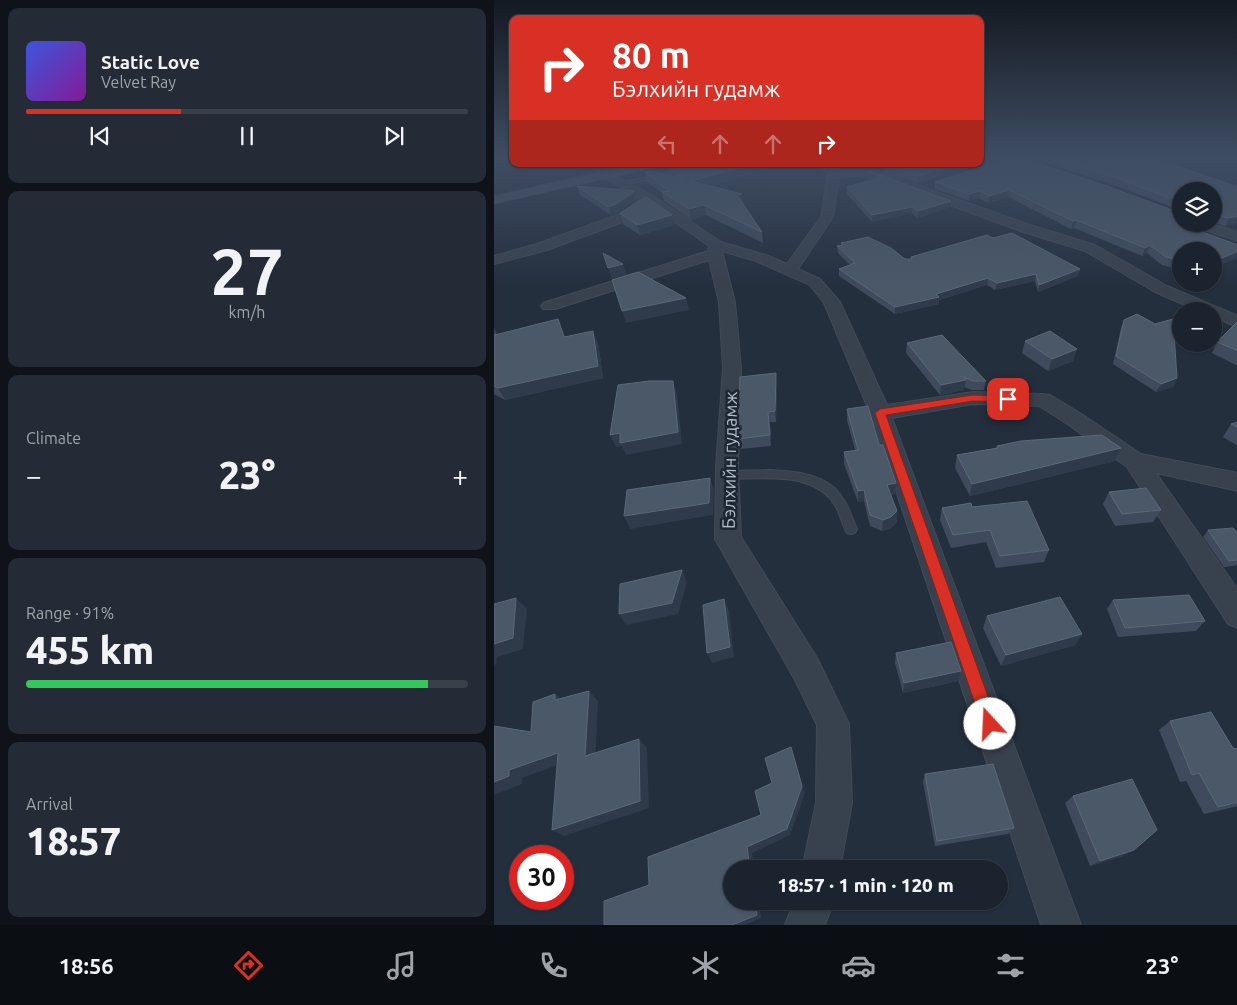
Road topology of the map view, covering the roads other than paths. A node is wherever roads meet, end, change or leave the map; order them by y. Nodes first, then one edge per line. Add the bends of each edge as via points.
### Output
1 (647, 200) edge
2 (651, 200) edge
3 (830, 200) edge
4 (944, 200) edge
5 (1222, 232) edge
6 (1237, 237) edge
7 (715, 250) junction
8 (494, 260) edge
9 (790, 270) junction
10 (550, 306) dead end
11 (1237, 322) edge
12 (880, 413) junction
13 (1135, 461) junction
14 (727, 475) junction
15 (1237, 482) edge
16 (851, 529) dead end
17 (1237, 615) edge
18 (823, 860) edge
19 (811, 910) edge
20 (805, 925) edge
21 (1061, 925) edge

1 - 8 street via 624,217 542,247
2 - 7 street
3 - 9 street via 827,217
4 - 11 street via 1090,248 1162,289
5 - 6 street
7 - 9 street via 761,258
7 - 10 street
7 - 14 street, Бэлхийн гудамж via 728,302 732,368
9 - 12 street via 815,282 832,302
12 - 13 street via 973,398 1043,400
12 - 21 street
13 - 15 street
13 - 17 street
14 - 16 lane via 788,476 811,480 837,498
14 - 18 street, Бэлхийн гудамж via 728,539 806,668 833,724 834,803
19 - 20 street

